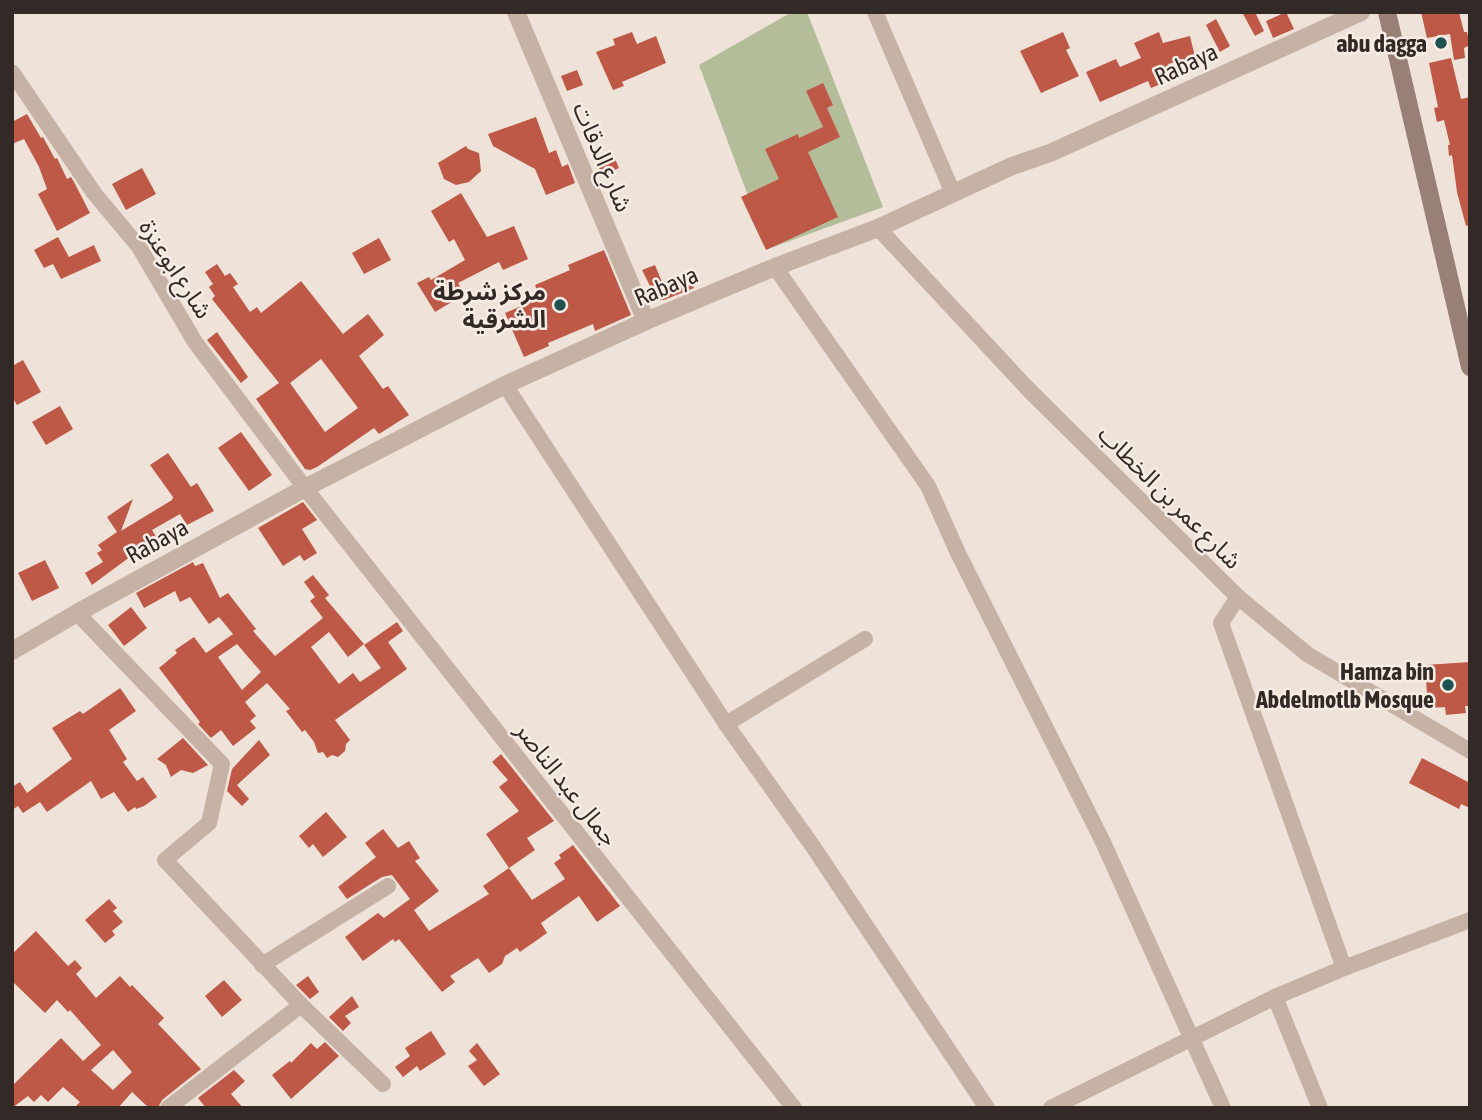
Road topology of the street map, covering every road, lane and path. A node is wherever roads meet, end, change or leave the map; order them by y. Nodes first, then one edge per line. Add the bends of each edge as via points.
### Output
1 (516, 12) edge
2 (875, 12) edge
3 (1361, 12) edge
4 (1387, 12) edge
5 (12, 72) edge
6 (953, 193) junction
7 (878, 228) junction
8 (775, 267) junction
9 (646, 321) junction
10 (1470, 367) edge
11 (505, 385) junction
12 (305, 488) junction
13 (1238, 597) junction
14 (77, 612) junction
15 (865, 639) dead end
16 (12, 651) edge
17 (726, 724) junction
18 (1470, 751) edge
19 (388, 886) dead end
20 (1470, 920) edge
21 (262, 965) junction
22 (1344, 968) junction
23 (1275, 997) junction
24 (301, 1005) junction
25 (1192, 1038) junction
26 (383, 1084) dead end
27 (168, 1108) edge
28 (794, 1108) edge
29 (987, 1108) edge
30 (1051, 1108) edge
31 (1223, 1108) edge
32 (1320, 1108) edge

1 - 9 street, شارع الدقات
2 - 6 street
3 - 6 street, Rabaya
4 - 10 main road
5 - 12 street, شارع ابوعنزة via 94,193 139,247 195,342
6 - 7 street, Rabaya
7 - 8 street, Rabaya
7 - 13 street, شارع عمر بن الخطاب via 1028,389
8 - 9 street, Rabaya
8 - 25 street via 928,486 1102,840
9 - 11 street, Rabaya
11 - 12 street, Rabaya
11 - 17 street
12 - 14 street, Rabaya
12 - 28 street, جمال عبد الناصر
13 - 18 street, شارع عمر بن الخطاب via 1307,654
13 - 22 street via 1221,623
14 - 16 street, Rabaya
14 - 21 street via 222,764 209,823 165,860
15 - 17 street
17 - 29 street
19 - 21 street
20 - 22 street
21 - 24 street
22 - 23 street
23 - 25 street
23 - 32 street
24 - 26 street
24 - 27 street
25 - 30 street
25 - 31 street

